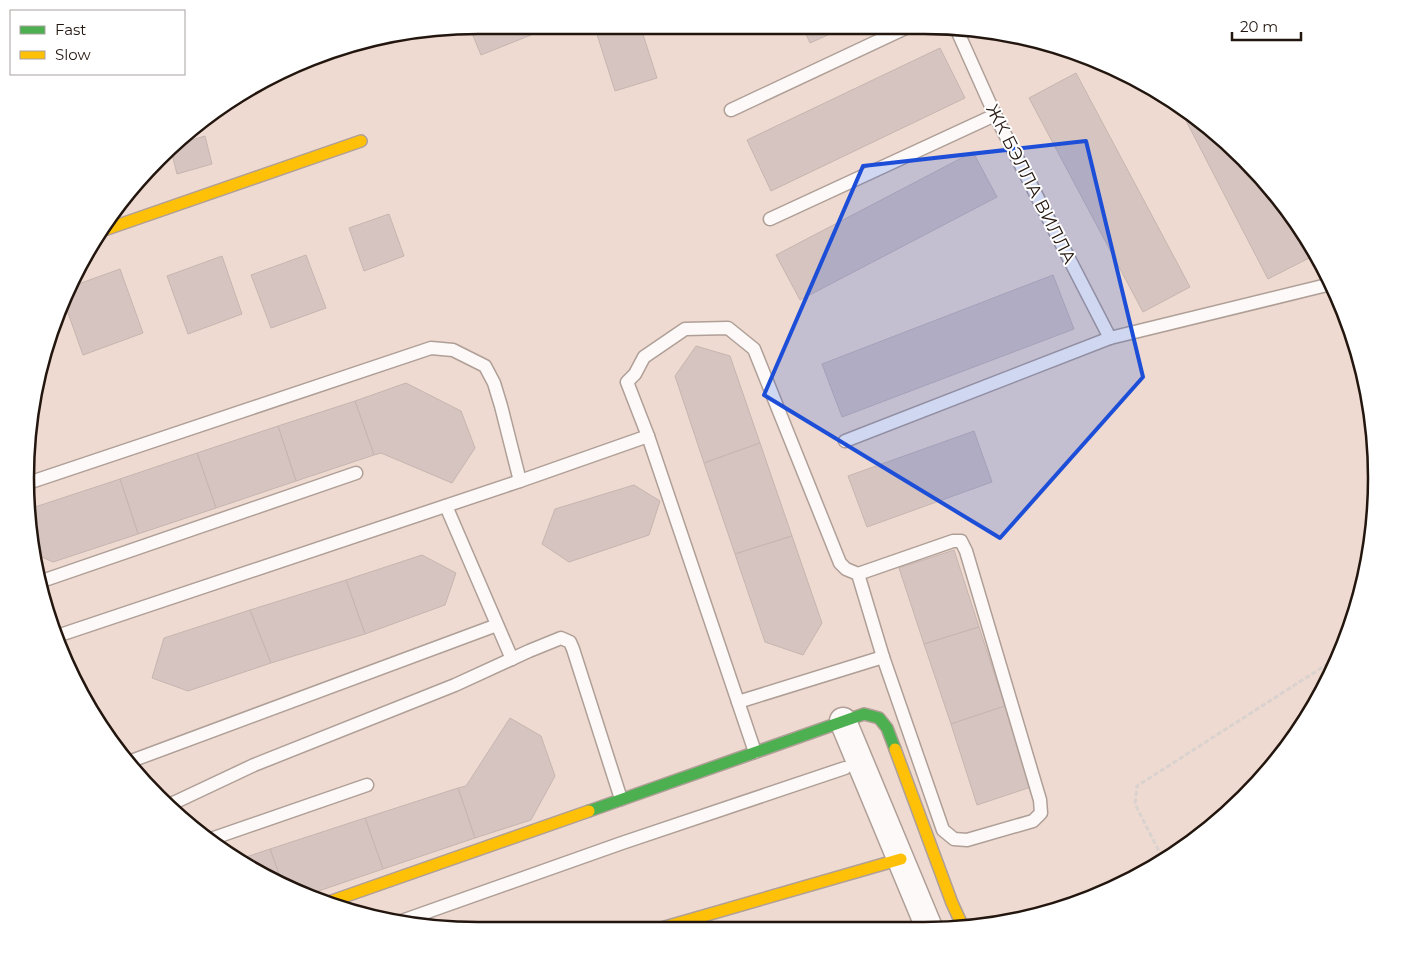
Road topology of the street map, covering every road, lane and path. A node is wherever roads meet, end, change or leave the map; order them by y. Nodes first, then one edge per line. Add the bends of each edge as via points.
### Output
1 (893, 34) edge
2 (959, 36) edge
3 (731, 110) dead end
4 (995, 115) junction
5 (361, 140) dead end
6 (770, 219) dead end
7 (112, 227) edge
8 (1324, 286) edge
9 (1110, 338) junction
10 (648, 436) junction
11 (845, 441) dead end
12 (356, 473) dead end
13 (34, 481) edge
14 (520, 482) junction
15 (446, 506) junction
16 (858, 574) junction
17 (46, 580) edge
18 (497, 625) junction
19 (62, 634) edge
20 (883, 657) junction
21 (512, 659) junction
22 (1326, 665) edge
23 (738, 702) junction
24 (843, 721) junction
25 (755, 752) junction
26 (135, 760) edge
27 (852, 765) junction
28 (366, 785) dead end
29 (622, 799) junction
30 (175, 802) edge
31 (217, 837) edge
32 (1160, 854) edge
33 (901, 859) junction
34 (336, 899) edge
35 (413, 917) edge
36 (960, 920) edge
37 (682, 922) edge
38 (927, 922) edge

1 - 3 lane
2 - 4 lane, ЖК БЭЛЛА ВИЛЛА
4 - 6 lane
4 - 9 lane, ЖК БЭЛЛА ВИЛЛА
5 - 7 street
8 - 9 lane
9 - 11 lane
10 - 14 lane
10 - 16 lane via 627,382 644,357 685,329 728,328 754,349 840,563
10 - 23 lane
12 - 17 lane
13 - 14 lane via 431,348 453,350 485,366 501,406
14 - 15 lane
15 - 18 lane
15 - 19 lane
16 - 20 lane
16 - 20 lane via 961,541 1040,800 1041,813 1033,821 967,840 954,839 943,830
18 - 21 lane
18 - 26 lane
20 - 23 lane
21 - 29 lane via 561,638 570,642
21 - 30 lane via 254,765
22 - 32 path via 1137,786 1135,804
23 - 25 lane
24 - 25 street
24 - 27 street
24 - 36 street via 864,714 880,718 888,728
25 - 29 street
27 - 33 street
27 - 35 lane
28 - 31 lane
29 - 34 street
33 - 37 street
33 - 38 street

